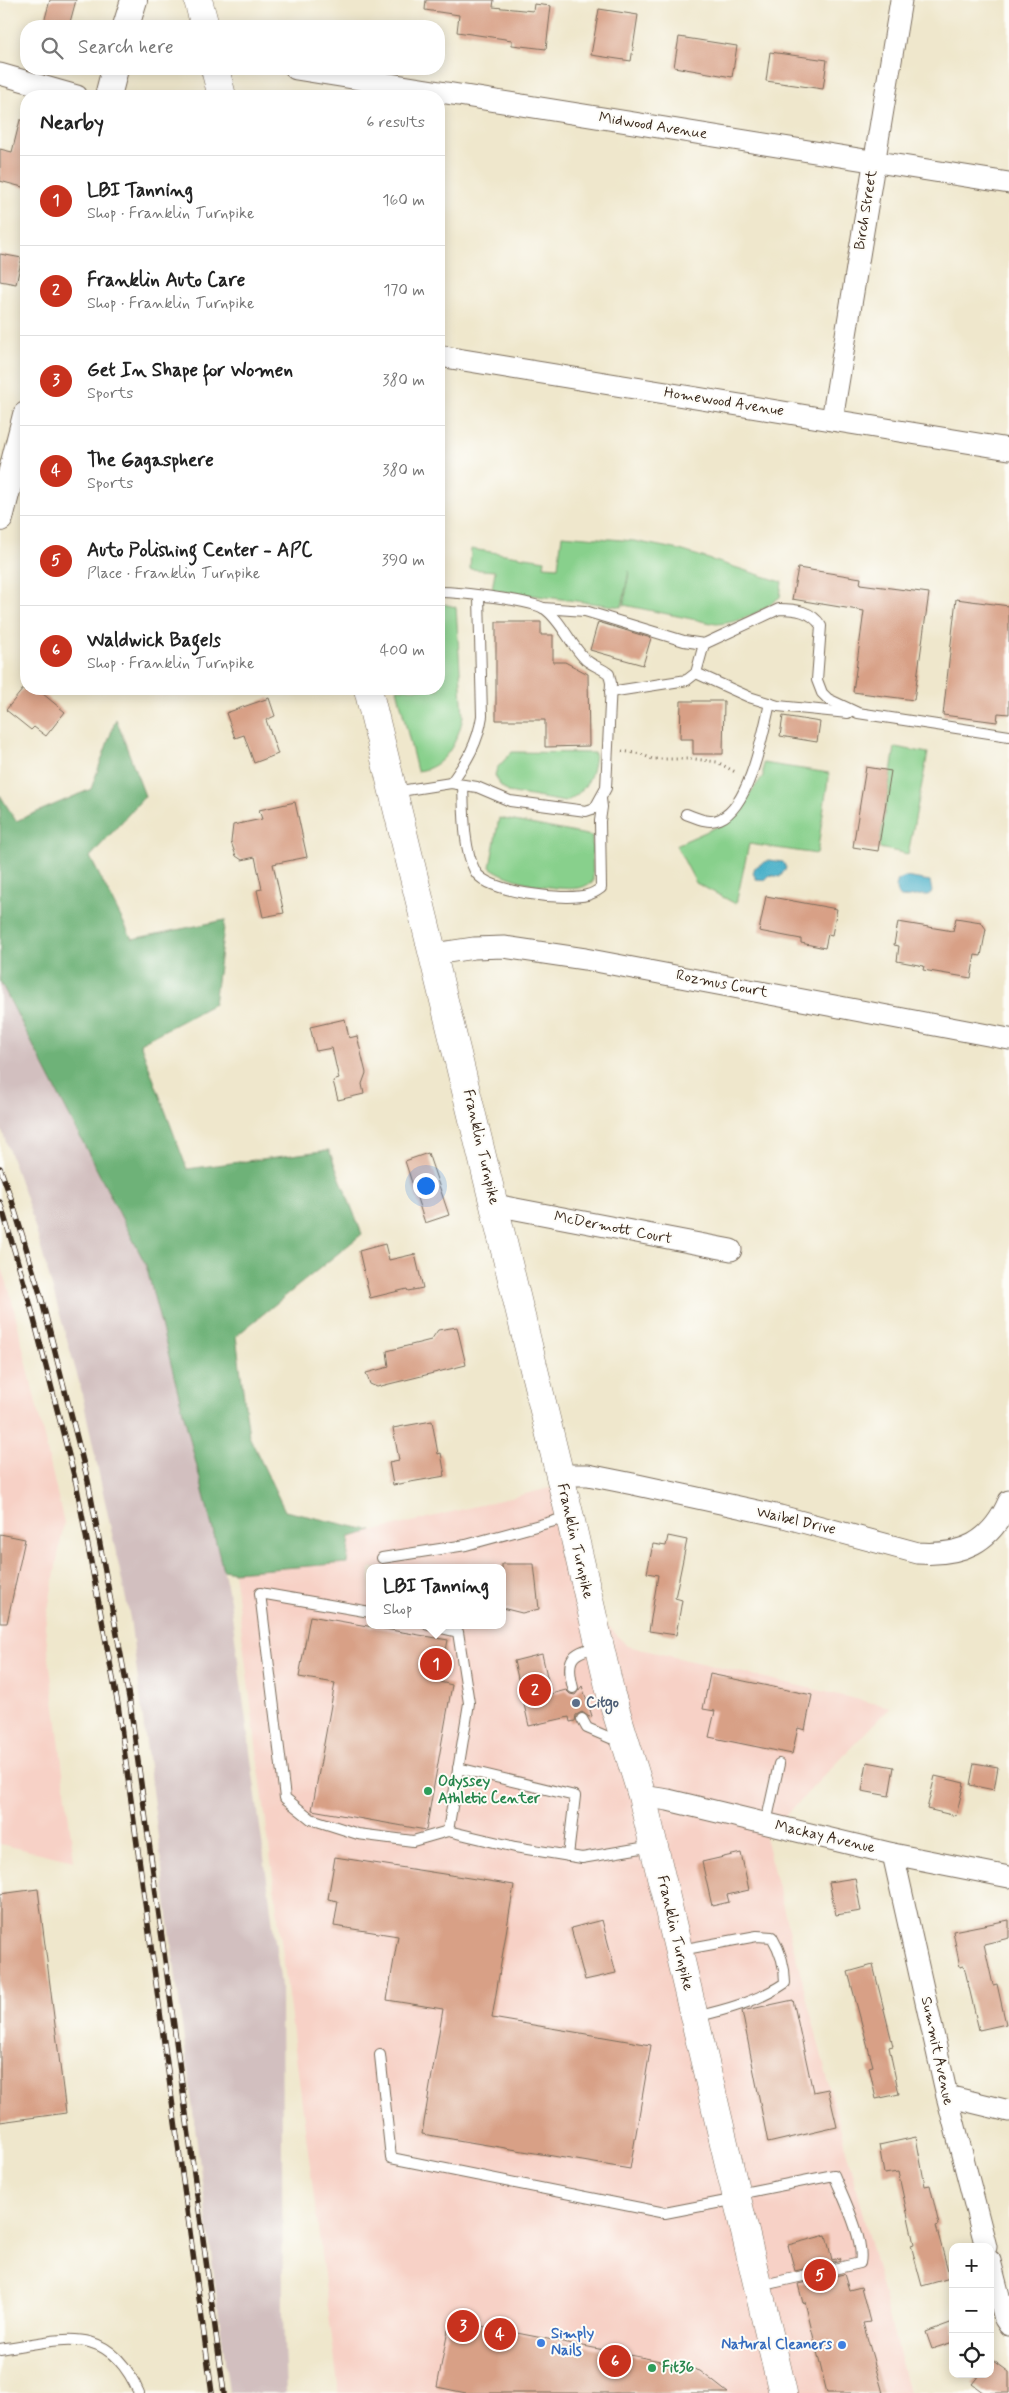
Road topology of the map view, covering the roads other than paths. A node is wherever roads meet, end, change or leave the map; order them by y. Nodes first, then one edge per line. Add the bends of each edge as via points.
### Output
1 (134, 0) edge
2 (198, 0) edge
3 (900, 0) edge
4 (128, 20) edge
5 (203, 20) edge
6 (0, 74) edge
7 (113, 75) edge
8 (217, 75) edge
9 (334, 75) edge
10 (56, 90) edge
11 (110, 90) edge
12 (220, 90) edge
13 (428, 90) edge
14 (445, 93) edge
15 (874, 161) junction
16 (1009, 183) edge
17 (445, 357) edge
18 (832, 420) junction
19 (20, 439) edge
20 (1009, 449) edge
21 (0, 518) edge
22 (445, 593) edge
23 (479, 597) junction
24 (543, 608) junction
25 (704, 644) junction
26 (696, 673) junction
27 (610, 692) junction
28 (370, 695) edge
29 (770, 704) junction
30 (858, 713) junction
31 (1009, 736) edge
32 (451, 783) junction
33 (463, 785) junction
34 (394, 792) junction
35 (601, 798) junction
36 (686, 814) dead end
37 (434, 954) junction
38 (1009, 1039) edge
39 (495, 1205) junction
40 (731, 1250) dead end
41 (560, 1475) junction
42 (1009, 1501) edge
43 (570, 1517) junction
44 (382, 1558) dead end
45 (366, 1611) edge
46 (445, 1629) edge
47 (599, 1646) junction
48 (573, 1688) dead end
49 (582, 1719) dead end
50 (626, 1745) junction
51 (779, 1764) dead end
52 (458, 1768) junction
53 (642, 1796) junction
54 (766, 1823) junction
55 (448, 1831) junction
56 (654, 1846) junction
57 (893, 1854) junction
58 (568, 1856) junction
59 (1009, 1877) edge
60 (679, 1950) junction
61 (694, 2017) junction
62 (380, 2055) dead end
63 (946, 2096) junction
64 (1009, 2111) edge
65 (737, 2197) junction
66 (985, 2243) edge
67 (994, 2276) edge
68 (758, 2286) junction
69 (1009, 2325) edge
70 (0, 2348) edge
71 (140, 2393) edge
72 (783, 2393) edge

1 - 4 street
2 - 5 main road
3 - 15 street, Birch Street
6 - 10 street
7 - 11 street
8 - 12 main road
9 - 13 street, Midwood Avenue
14 - 15 street, Midwood Avenue
15 - 16 street, Midwood Avenue
15 - 18 street, Birch Street
17 - 18 street, Homewood Avenue
18 - 20 street, Homewood Avenue
19 - 21 street
22 - 23 lane
23 - 24 lane
23 - 32 lane via 480,730 466,763
24 - 25 lane via 584,611
24 - 27 lane via 553,616 587,661 609,674
25 - 26 lane
25 - 30 lane via 779,609 805,612 817,618 821,626 818,688 828,700
26 - 27 lane via 684,681
26 - 29 lane via 749,698
27 - 35 lane via 606,788
28 - 34 main road, Franklin Turnpike
29 - 30 lane
29 - 36 lane via 760,749 748,781 731,811 719,819 705,821
30 - 31 lane
32 - 33 lane
32 - 34 lane
33 - 35 lane via 510,800 586,812 595,808
33 - 35 lane via 465,826 476,873 502,888 551,896 589,895 601,888
34 - 37 main road, Franklin Turnpike
37 - 38 street, Rozmus Court via 474,948 522,949
37 - 39 main road, Franklin Turnpike
39 - 40 street, McDermott Court
39 - 41 main road, Franklin Turnpike
41 - 42 street, Waibel Drive via 588,1475 633,1484 780,1516 918,1553 939,1555 976,1543 1003,1515
41 - 43 main road, Franklin Turnpike
43 - 44 lane via 466,1545
43 - 47 main road, Franklin Turnpike
45 - 55 lane via 260,1593 286,1798 311,1819 358,1834 413,1841
46 - 52 lane via 458,1632 469,1703
47 - 48 lane via 575,1654 570,1673
47 - 50 main road, Franklin Turnpike
49 - 50 lane via 587,1728
50 - 53 main road, Franklin Turnpike
51 - 54 lane
52 - 55 lane
52 - 58 lane via 576,1796
53 - 54 street, Mackay Avenue
53 - 56 main road, Franklin Turnpike
54 - 57 street, Mackay Avenue
55 - 58 lane
56 - 58 lane via 582,1858
56 - 60 main road, Franklin Turnpike
57 - 59 street, Mackay Avenue
57 - 63 street, Summit Avenue
60 - 61 main road, Franklin Turnpike
60 - 61 lane via 757,1936 772,1937 780,1949 785,1968 785,1983 777,1989 729,2008
61 - 65 main road, Franklin Turnpike
62 - 65 lane via 391,2158 665,2214
63 - 64 street
63 - 66 street, Summit Avenue
65 - 68 main road, Franklin Turnpike
65 - 68 lane via 834,2175 853,2221 862,2256 860,2263
67 - 69 street
68 - 72 main road, Franklin Turnpike
70 - 71 lane via 76,2339 97,2343 125,2365

